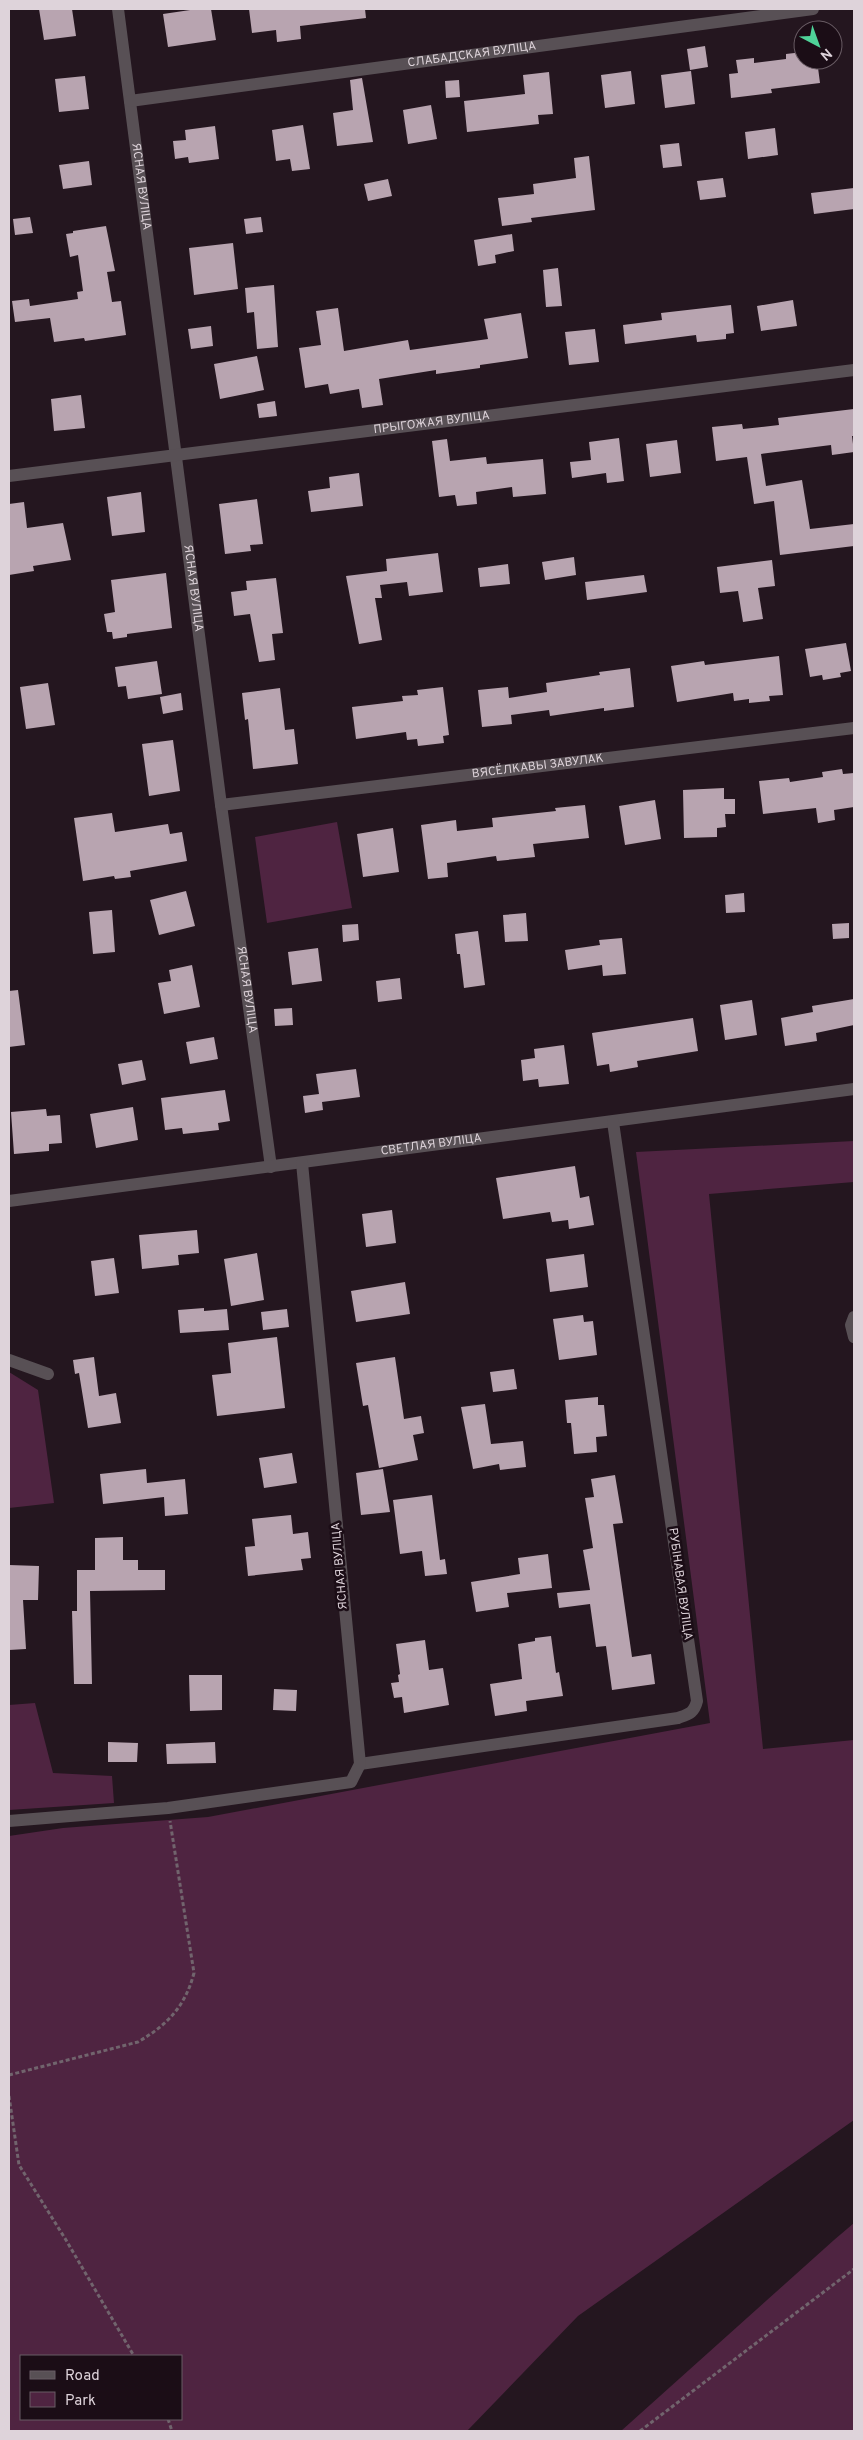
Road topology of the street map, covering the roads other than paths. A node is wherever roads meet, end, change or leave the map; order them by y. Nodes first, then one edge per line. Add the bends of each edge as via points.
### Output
1 (118, 9) edge
2 (813, 9) edge
3 (130, 101) junction
4 (854, 370) edge
5 (176, 454) junction
6 (9, 476) edge
7 (854, 728) edge
8 (221, 805) junction
9 (854, 1089) edge
10 (612, 1122) junction
11 (302, 1163) junction
12 (270, 1167) junction
13 (9, 1202) edge
14 (854, 1318) edge
15 (854, 1337) edge
16 (9, 1360) edge
17 (48, 1374) dead end
18 (360, 1764) junction
19 (9, 1821) edge

1 - 3 street, ЯСНАЯ ВУЛІЦА
2 - 3 street, СЛАБАДСКАЯ ВУЛІЦА
3 - 5 street, ЯСНАЯ ВУЛІЦА
4 - 5 street, ПРЫГОЖАЯ ВУЛІЦА
5 - 6 street, ПРЫГОЖАЯ ВУЛІЦА
5 - 8 street, ЯСНАЯ ВУЛІЦА
7 - 8 street, ВЯСЁЛКАВЫ ЗАВУЛАК
8 - 12 street, ЯСНАЯ ВУЛІЦА
9 - 10 street, СВЕТЛАЯ ВУЛІЦА
10 - 11 street, СВЕТЛАЯ ВУЛІЦА
10 - 18 street, РУБІНАВАЯ ВУЛІЦА via 696,1691 695,1709 691,1714 678,1718
11 - 12 street, СВЕТЛАЯ ВУЛІЦА
11 - 18 street, ЯСНАЯ ВУЛІЦА
12 - 13 street, СВЕТЛАЯ ВУЛІЦА
14 - 15 street via 851,1326
16 - 17 street
18 - 19 street via 351,1782 168,1808

